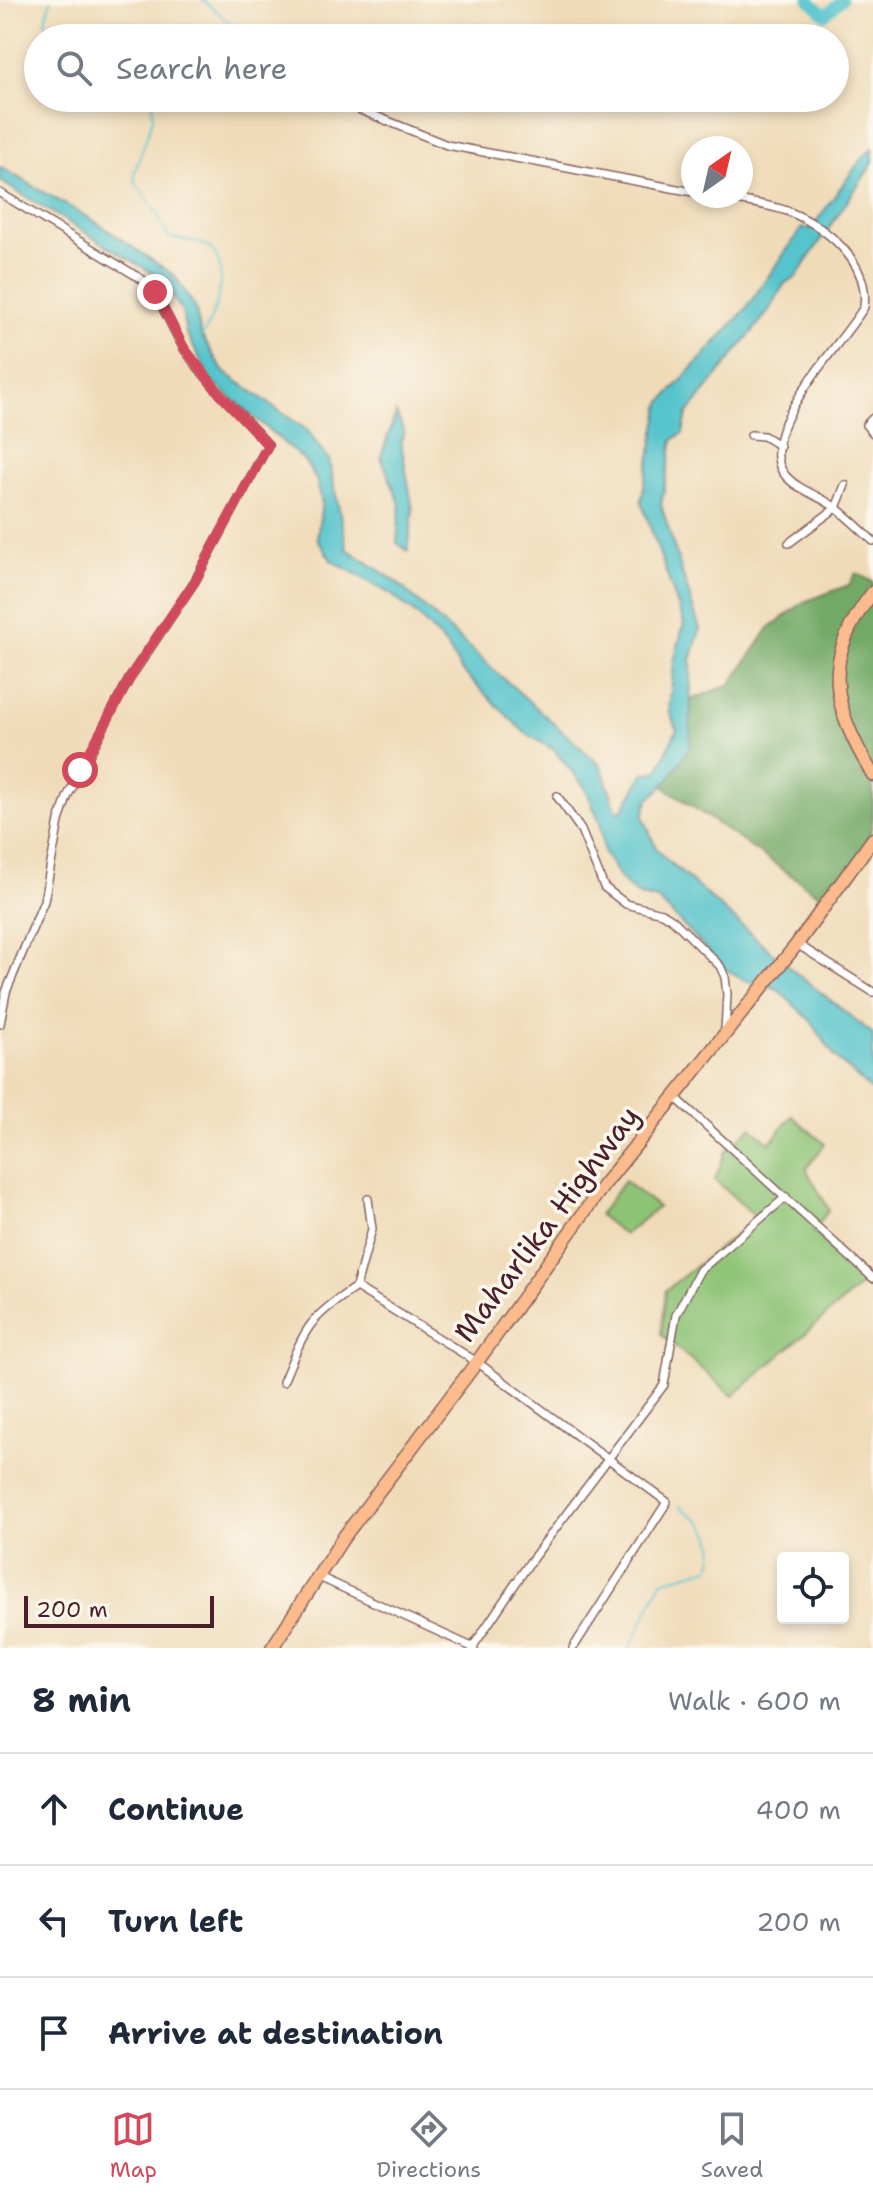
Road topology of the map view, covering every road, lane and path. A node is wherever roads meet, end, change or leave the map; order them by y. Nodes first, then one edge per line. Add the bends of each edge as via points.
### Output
1 (366, 112) edge
2 (681, 190) edge
3 (0, 193) edge
4 (753, 204) edge
5 (873, 418) edge
6 (873, 433) edge
7 (751, 435) dead end
8 (780, 446) junction
9 (845, 485) dead end
10 (836, 508) junction
11 (873, 541) edge
12 (789, 543) dead end
13 (873, 592) edge
14 (873, 775) edge
15 (557, 796) dead end
16 (873, 839) edge
17 (797, 944) junction
18 (873, 992) edge
19 (0, 1024) edge
20 (725, 1035) junction
21 (675, 1097) junction
22 (786, 1197) junction
23 (368, 1199) dead end
24 (873, 1278) edge
25 (356, 1287) junction
26 (477, 1362) junction
27 (283, 1382) dead end
28 (608, 1457) junction
29 (317, 1576) junction
30 (272, 1648) edge
31 (473, 1648) edge
32 (573, 1648) edge

1 - 2 street via 447,145
3 - 19 street via 143,280 155,292 184,348 268,445 195,581 128,681 68,795 47,889 6,992
4 - 8 street via 787,211 849,252 866,294 864,307 791,405
5 - 6 street via 866,425
7 - 8 street
8 - 10 street via 778,463 787,478
9 - 10 street
10 - 11 street
10 - 12 street
13 - 14 highway via 855,615 835,681 848,730
15 - 20 street via 581,830 604,887 626,904 673,920 720,966 726,985
16 - 17 highway, Maharlika Highway
17 - 18 street
17 - 20 highway, Maharlika Highway
20 - 21 highway, Maharlika Highway
21 - 22 street
21 - 26 highway, Maharlika Highway via 603,1186
22 - 24 street
22 - 28 street via 700,1270 676,1315 664,1385
23 - 25 street via 372,1229
25 - 26 street
25 - 27 street via 320,1310
26 - 28 street
26 - 29 highway, Maharlika Highway
28 - 31 street
28 - 32 street via 667,1502
29 - 30 highway, Maharlika Highway
29 - 31 street

